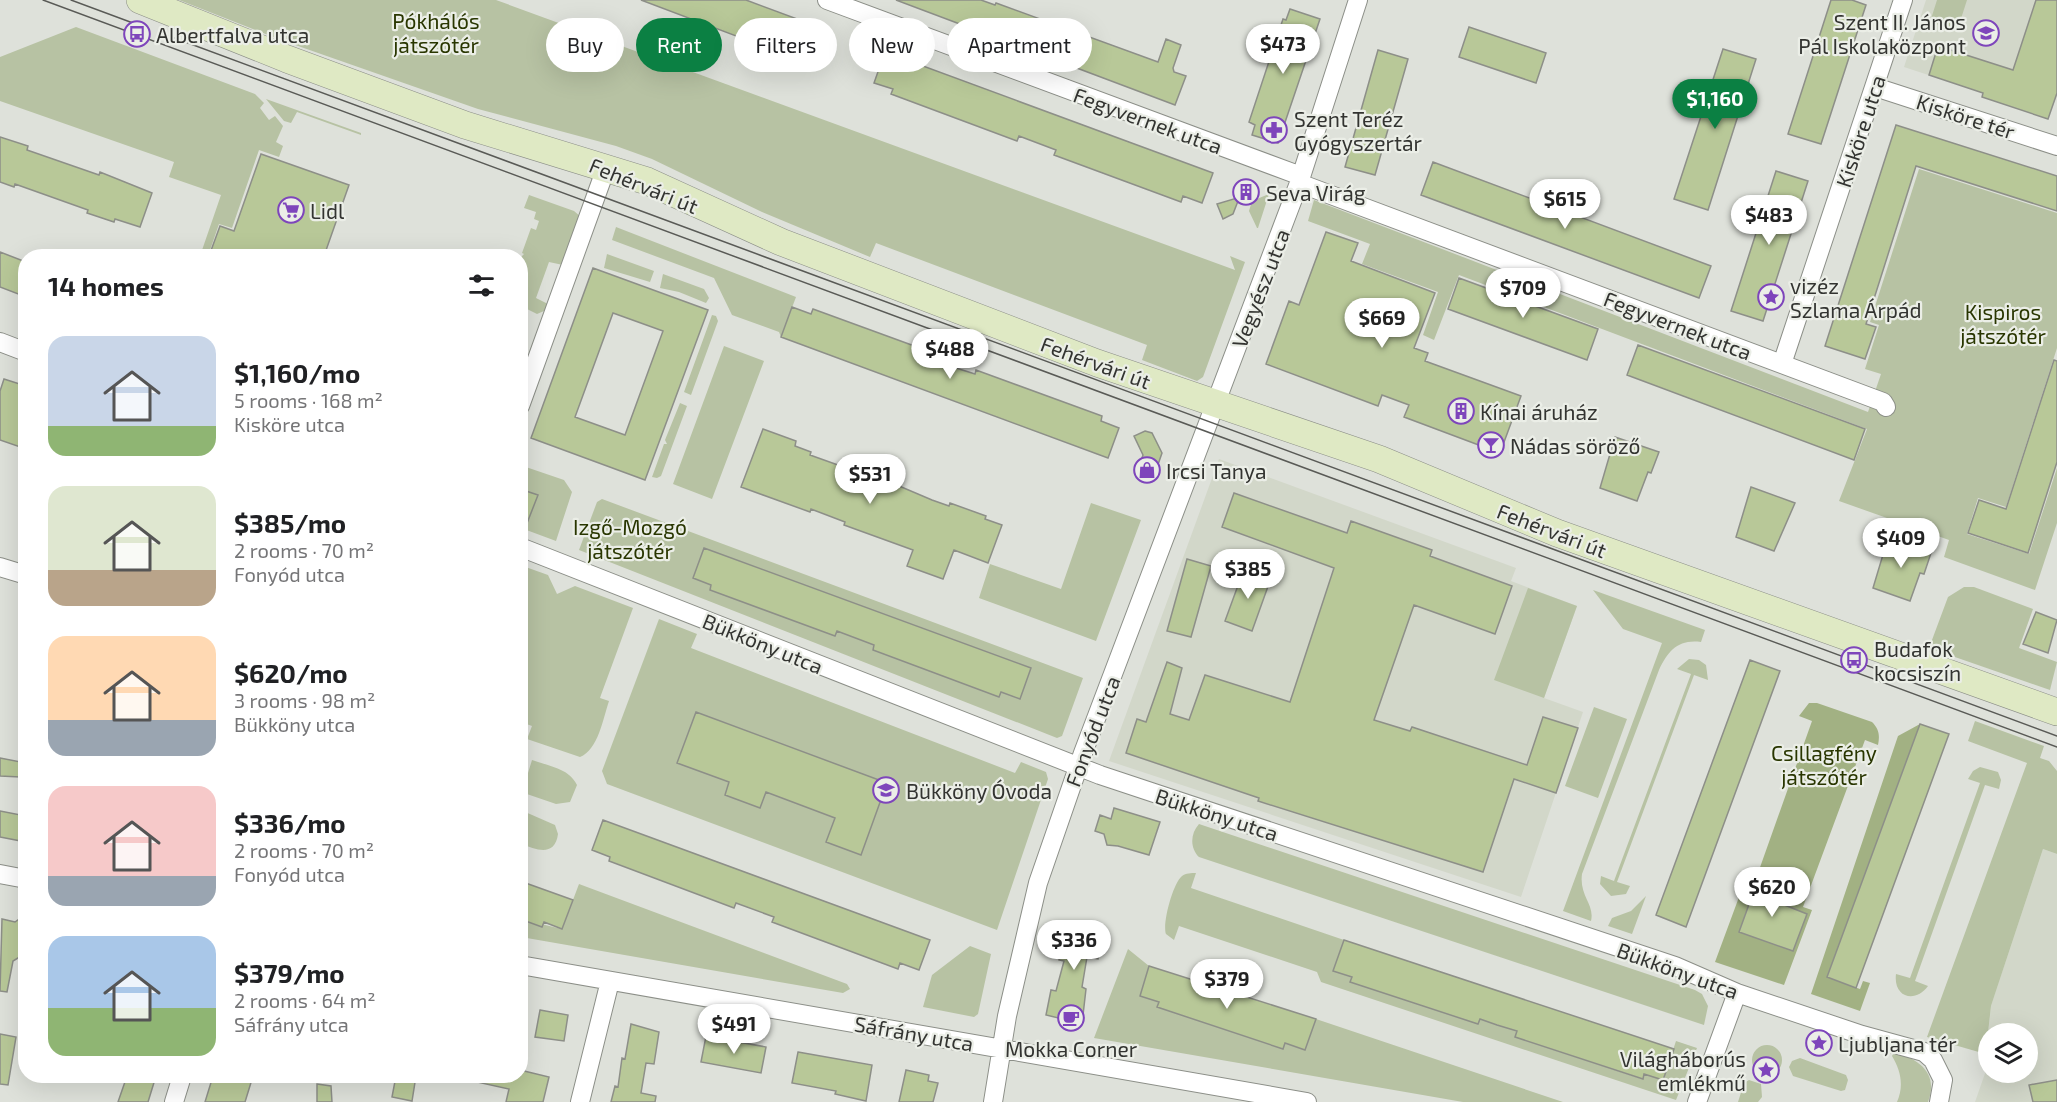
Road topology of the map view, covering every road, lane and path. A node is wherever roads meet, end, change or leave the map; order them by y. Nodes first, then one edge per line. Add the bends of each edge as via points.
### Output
1 (140, 0) edge
2 (827, 0) edge
3 (1904, 0) edge
4 (1353, 2) edge
5 (1875, 87) junction
6 (2057, 146) edge
7 (606, 168) junction
8 (1300, 180) junction
9 (0, 342) edge
10 (18, 349) edge
11 (1782, 364) junction
12 (528, 384) edge
13 (1216, 404) junction
14 (1886, 407) dead end
15 (528, 550) edge
16 (0, 567) edge
17 (18, 573) edge
18 (2057, 712) edge
19 (1078, 766) junction
20 (0, 874) edge
21 (18, 877) edge
22 (528, 966) edge
23 (610, 981) junction
24 (1737, 993) junction
25 (1002, 1049) junction
26 (180, 1083) edge
27 (174, 1102) edge
28 (580, 1102) edge
29 (993, 1102) edge
30 (1306, 1102) edge
31 (1697, 1102) edge
32 (1939, 1102) edge

1 - 7 street, Fehérvári út via 465,125
2 - 8 street, Fegyvernek utca
3 - 5 street, Kisköre utca
4 - 8 street, Vegyész utca
5 - 6 street, Kisköre tér
5 - 11 street, Kisköre utca
7 - 12 street
7 - 13 street, Fehérvári út via 647,181 726,219 972,316
8 - 11 street, Fegyvernek utca
8 - 13 street, Vegyész utca
9 - 10 street
11 - 14 street, Fegyvernek utca via 1883,402
13 - 18 street, Fehérvári út via 1380,459 1505,513 1689,582 1779,610
13 - 19 street, Fonyód utca
15 - 19 street, Bükköny utca
16 - 17 street
19 - 24 street, Bükköny utca via 1675,966
19 - 25 street, Fonyód utca via 1028,920
20 - 21 street
22 - 23 street, Sáfrány utca
23 - 25 street, Sáfrány utca
23 - 28 street
24 - 31 street
24 - 32 street, Bükköny utca via 1924,1052 1939,1069
25 - 29 street, Fonyód utca
25 - 30 street, Sáfrány utca
26 - 27 street

